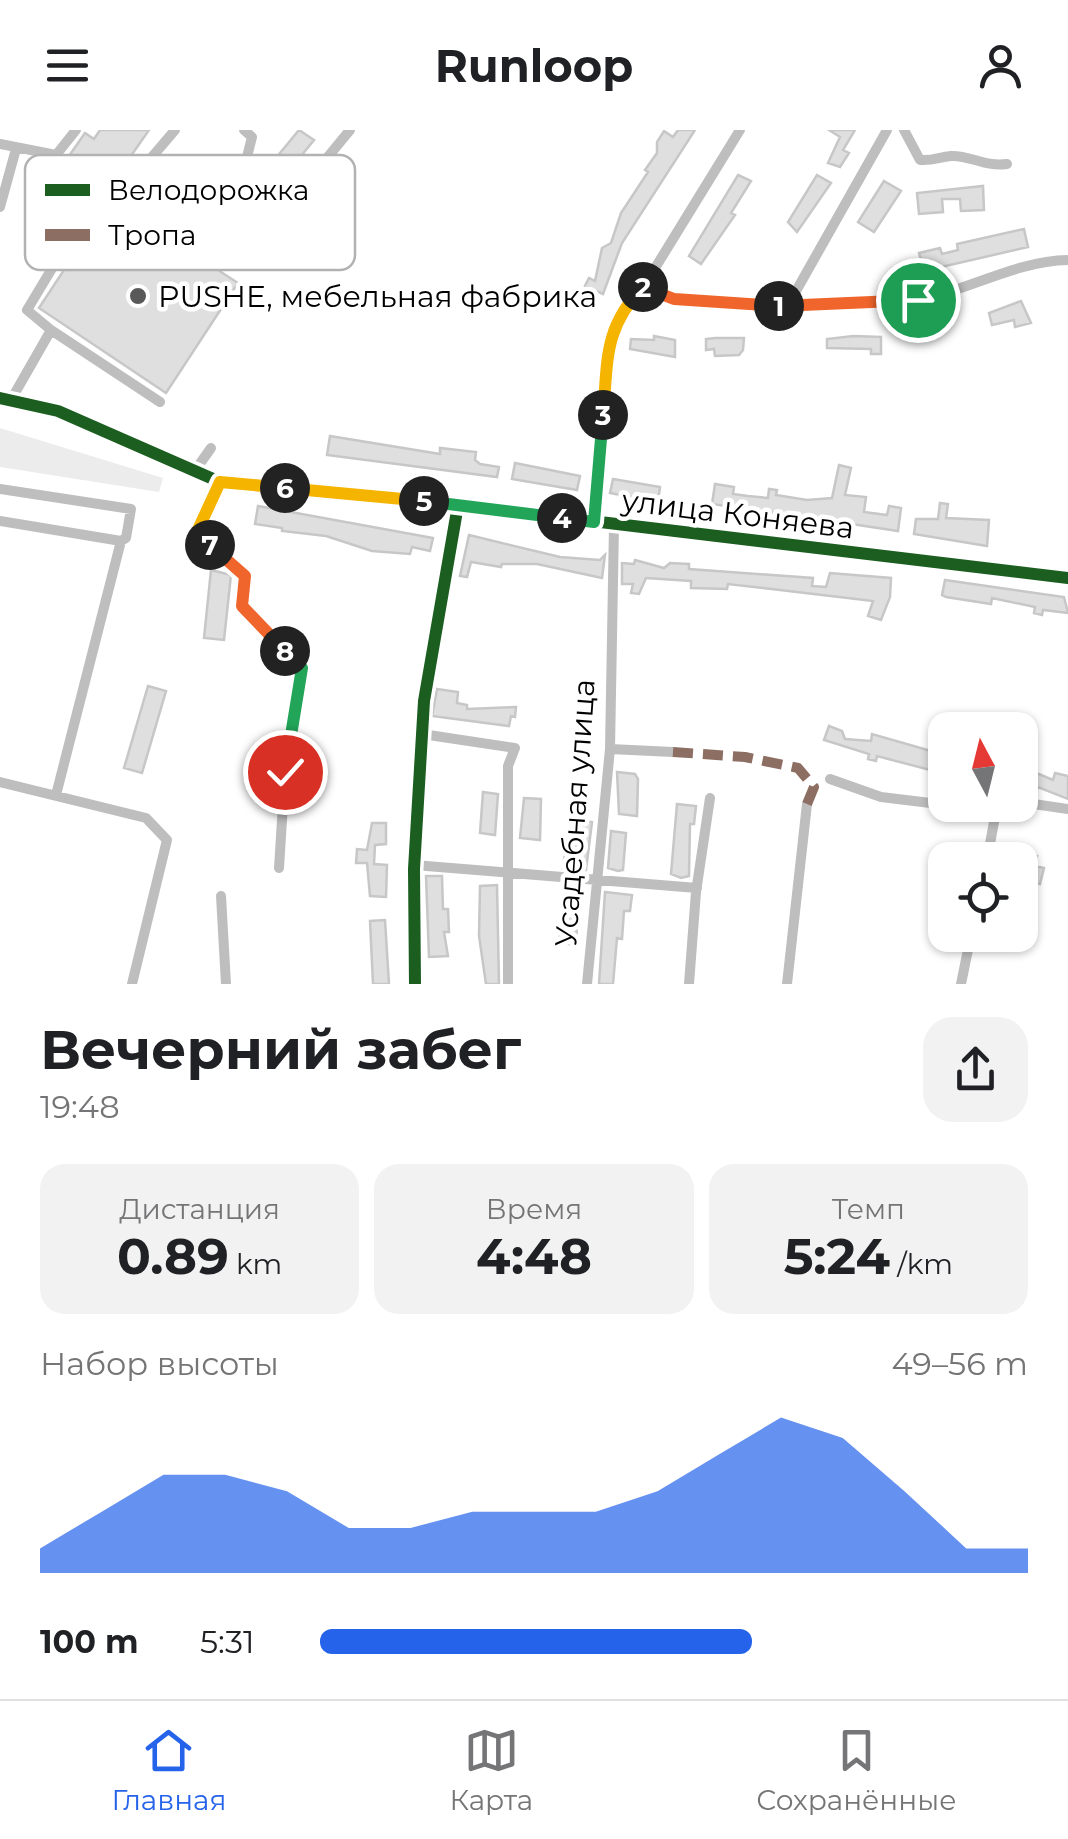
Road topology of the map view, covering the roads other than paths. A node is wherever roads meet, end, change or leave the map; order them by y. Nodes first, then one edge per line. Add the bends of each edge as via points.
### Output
1 (76, 130) edge
2 (175, 130) edge
3 (244, 130) edge
4 (350, 130) edge
5 (740, 130) edge
6 (887, 130) edge
7 (904, 130) edge
8 (0, 144) edge
9 (16, 149) junction
10 (56, 155) joint
11 (154, 155) edge
12 (248, 155) edge
13 (329, 155) edge
14 (1008, 164) dead end
15 (3, 181) edge
16 (0, 207) edge
17 (1068, 260) edge
18 (52, 270) edge
19 (644, 286) junction
20 (787, 307) junction
21 (51, 330) junction
22 (5, 399) edge
23 (160, 402) dead end
24 (210, 448) dead end
25 (194, 472) junction
26 (220, 482) junction
27 (0, 489) edge
28 (458, 504) junction
29 (0, 521) edge
30 (594, 522) junction
31 (614, 525) junction
32 (121, 542) junction
33 (1068, 578) edge
34 (422, 734) junction
35 (610, 749) junction
36 (673, 752) dead end
37 (830, 779) dead end
38 (0, 782) edge
39 (56, 795) junction
40 (710, 798) dead end
41 (928, 802) edge
42 (807, 804) dead end
43 (1038, 805) edge
44 (1068, 809) edge
45 (414, 864) junction
46 (279, 868) dead end
47 (505, 872) junction
48 (596, 880) junction
49 (697, 888) junction
50 (221, 896) dead end
51 (968, 952) edge
52 (132, 984) edge
53 (226, 984) edge
54 (415, 984) edge
55 (508, 984) edge
56 (586, 984) edge
57 (690, 984) edge
58 (787, 984) edge
59 (961, 984) edge

1 - 10 street
2 - 11 street
3 - 12 street via 252,137
4 - 13 street
5 - 19 street
6 - 20 street
7 - 14 street via 920,160 952,156 986,166
8 - 9 street
9 - 10 street
9 - 15 street
15 - 16 street
17 - 20 street via 918,300
18 - 21 street via 28,310
19 - 20 street via 674,299
19 - 30 street via 620,310 609,344
21 - 22 street
21 - 23 street
22 - 25 street, улица Коняева via 58,411
24 - 25 street
25 - 26 street, улица Коняева
26 - 28 street, улица Коняева
26 - 46 street via 196,534 245,576 242,606 302,668 285,772
27 - 32 street via 130,510
28 - 30 street, улица Коняева
28 - 34 street
29 - 32 street
30 - 31 street, улица Коняева
31 - 33 street, улица Коняева
31 - 35 street, Усадебная улица
32 - 39 street
34 - 45 street
34 - 47 street via 516,748 508,766
35 - 36 street
35 - 48 street, Усадебная улица
37 - 41 street via 881,798
38 - 39 street
39 - 52 street via 146,818 167,840
40 - 49 street
42 - 58 street
43 - 44 street
45 - 47 street
45 - 54 street
47 - 48 street
47 - 55 street
48 - 49 street
48 - 56 street, Усадебная улица
49 - 57 street
50 - 53 street
51 - 59 street

